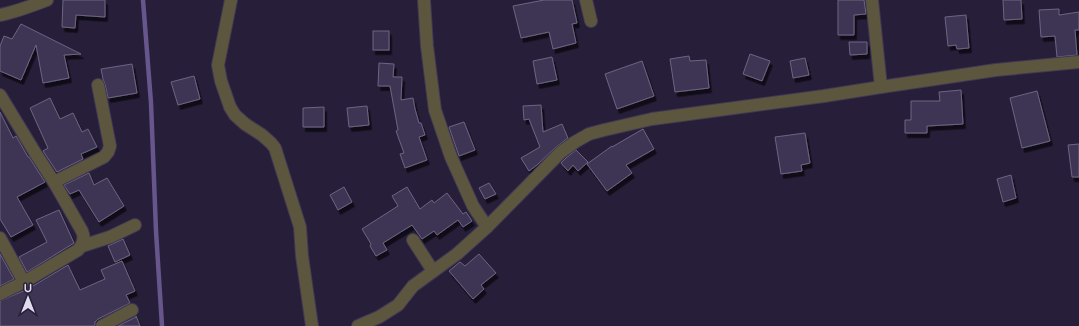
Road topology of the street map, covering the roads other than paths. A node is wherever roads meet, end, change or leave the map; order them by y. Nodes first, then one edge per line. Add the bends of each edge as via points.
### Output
1 (47, 0) edge
2 (231, 0) edge
3 (424, 0) edge
4 (586, 0) edge
5 (872, 0) edge
6 (0, 15) edge
7 (591, 21) dead end
8 (1079, 62) edge
9 (98, 85) dead end
10 (880, 87) junction
11 (0, 95) edge
12 (54, 182) junction
13 (135, 225) dead end
14 (487, 227) junction
15 (0, 238) edge
16 (413, 240) dead end
17 (82, 246) junction
18 (433, 271) junction
19 (24, 282) junction
20 (0, 294) edge
21 (132, 310) dead end
22 (365, 324) edge
23 (102, 326) edge
24 (312, 326) edge

1 - 6 street
2 - 24 street via 218,65 221,81 235,115 271,142 275,148 300,227
3 - 14 street via 435,110 450,157 473,206
4 - 7 street
5 - 10 street
8 - 10 street via 996,70
9 - 12 street via 110,146 108,152 104,157
10 - 14 street via 652,119 589,134 561,152
11 - 12 street
12 - 17 street via 82,231
13 - 17 street
14 - 18 street
15 - 19 street
16 - 18 street
17 - 19 street
18 - 22 street via 412,286 398,305
19 - 20 street
21 - 23 street

